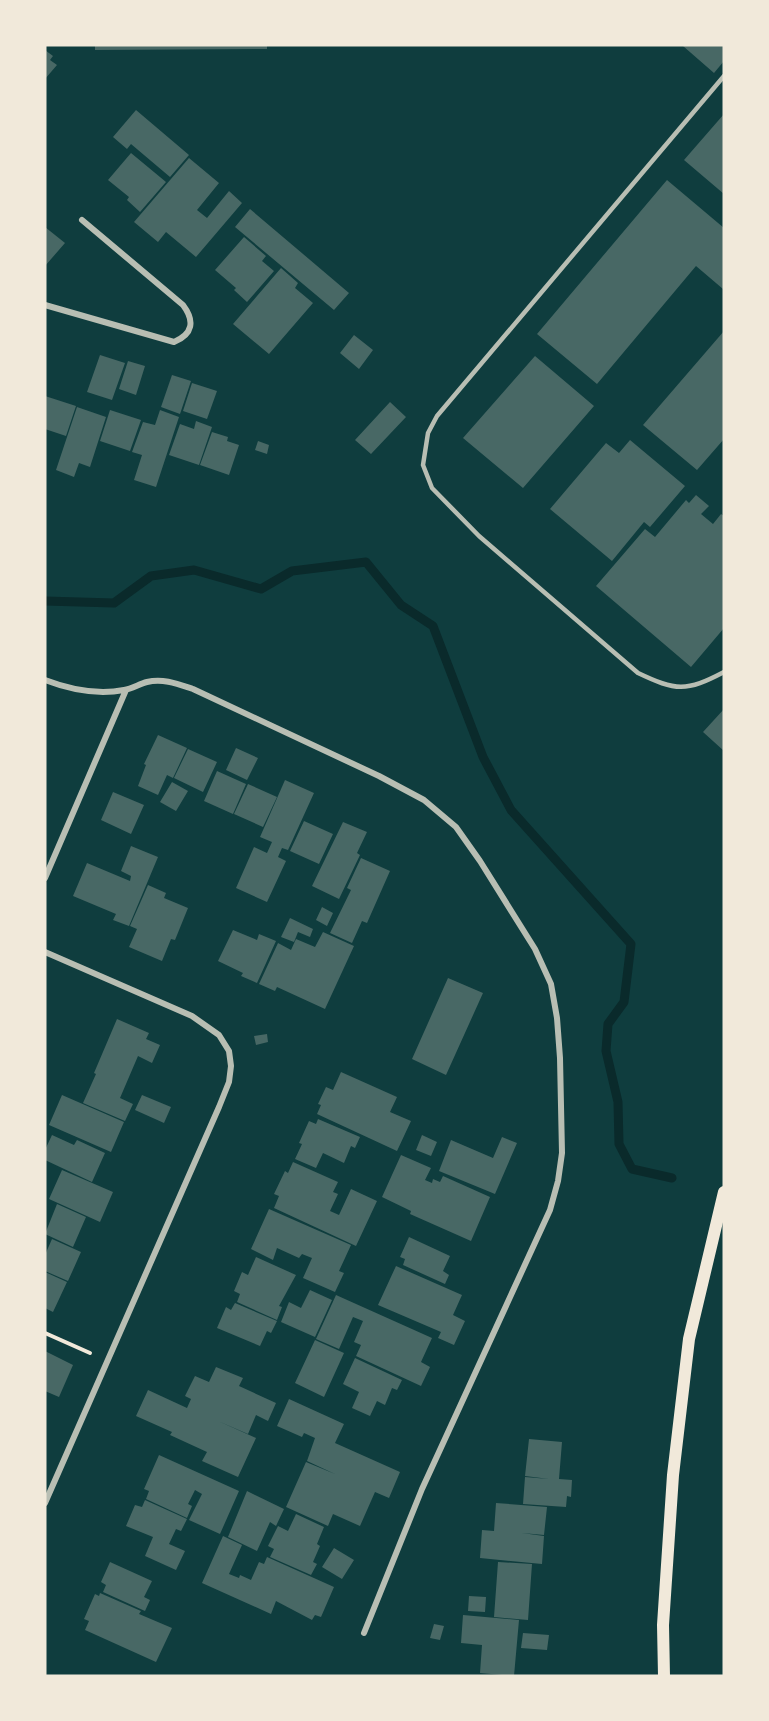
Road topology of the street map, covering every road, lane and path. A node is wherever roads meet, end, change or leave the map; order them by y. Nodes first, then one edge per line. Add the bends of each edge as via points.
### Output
1 (724, 76) edge
2 (82, 220) dead end
3 (45, 305) edge
4 (724, 672) edge
5 (45, 680) edge
6 (126, 690) junction
7 (45, 878) edge
8 (45, 952) edge
9 (724, 1192) edge
10 (45, 1333) edge
11 (107, 1361) junction
12 (45, 1503) edge
13 (364, 1633) dead end
14 (664, 1676) edge

1 - 4 lane via 437,416 428,433 423,465 432,488 479,536 638,673 663,685 686,688
2 - 3 street via 183,305 191,321 189,331 174,342
5 - 6 street via 96,693
6 - 7 street
6 - 13 street via 149,681 171,681 193,689 394,782 424,800 456,827 480,861 535,949 551,984 560,1058 562,1153 550,1210 418,1497
8 - 11 street via 192,1016 219,1035 229,1051 229,1082
9 - 14 main road via 689,1339 673,1475 663,1625
10 - 11 path
11 - 12 street

